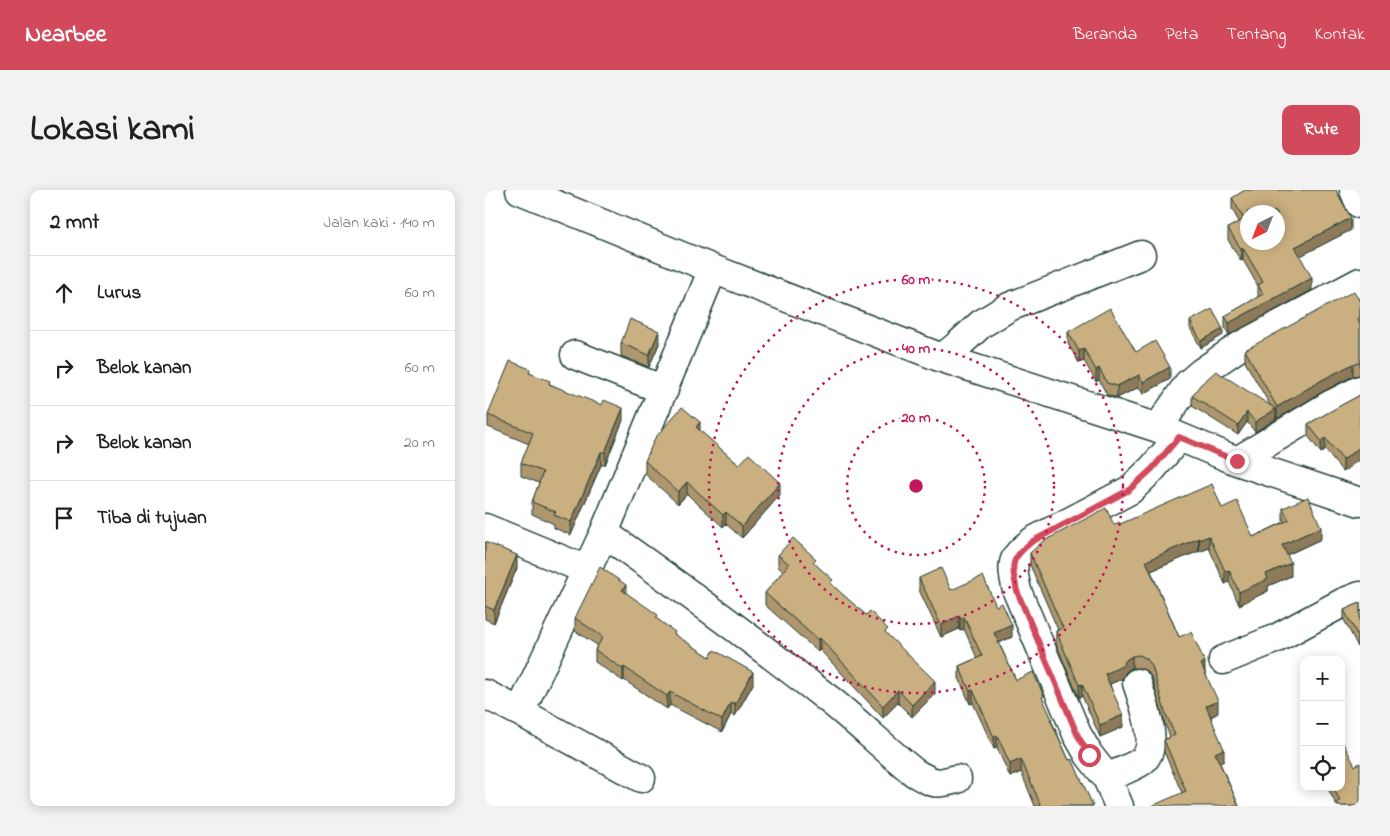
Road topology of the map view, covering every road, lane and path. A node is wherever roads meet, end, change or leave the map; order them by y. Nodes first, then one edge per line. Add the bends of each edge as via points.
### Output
1 (520, 190) edge
2 (1354, 190) edge
3 (548, 195) edge
4 (1360, 204) edge
5 (1141, 255) dead end
6 (713, 269) junction
7 (1360, 282) edge
8 (575, 355) dead end
9 (942, 358) junction
10 (664, 390) junction
11 (1360, 390) edge
12 (1169, 433) junction
13 (1237, 461) junction
14 (1360, 502) edge
15 (485, 528) edge
16 (604, 534) junction
17 (587, 570) junction
18 (1360, 596) edge
19 (1223, 660) dead end
20 (1137, 683) dead end
21 (485, 694) edge
22 (520, 712) junction
23 (641, 778) dead end
24 (1107, 778) junction
25 (957, 779) dead end
26 (1119, 806) edge

1 - 3 street
2 - 4 street
3 - 6 street
5 - 9 street via 1009,307 981,324
6 - 9 street
6 - 10 street
7 - 12 street via 1240,346 1201,372 1188,384
8 - 10 street
9 - 12 street
10 - 16 street
11 - 13 street
12 - 13 street
12 - 24 street via 1152,469 1129,490 1033,541 1014,560 1017,591 1077,734
13 - 14 street
15 - 17 street
16 - 17 street
16 - 25 street via 793,672 915,773 937,784
17 - 22 street
18 - 19 street via 1277,638
20 - 24 street via 1152,740 1148,754 1142,761
21 - 22 street
22 - 23 street
24 - 26 street

